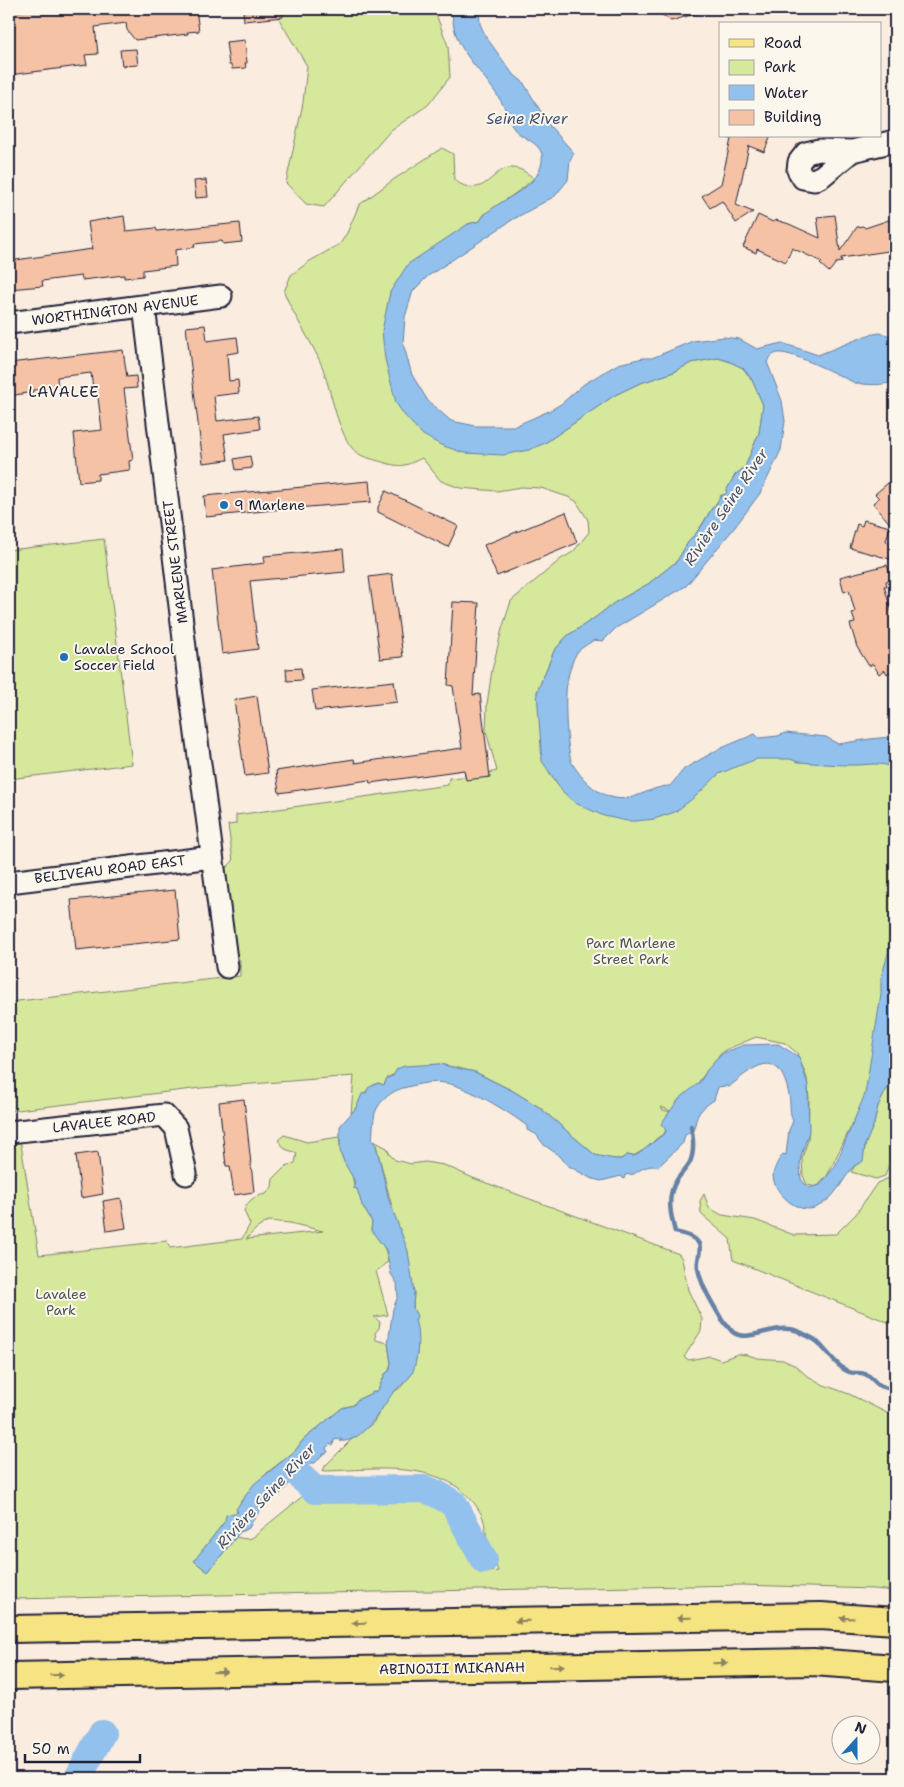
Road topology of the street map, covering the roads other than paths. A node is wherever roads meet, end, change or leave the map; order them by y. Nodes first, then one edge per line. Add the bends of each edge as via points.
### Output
1 (895, 141) edge
2 (852, 151) dead end
3 (221, 296) dead end
4 (144, 306) junction
5 (9, 323) edge
6 (212, 857) junction
7 (9, 882) edge
8 (226, 967) dead end
9 (9, 1132) edge
10 (186, 1174) dead end
11 (895, 1621) edge
12 (9, 1629) edge
13 (895, 1668) edge
14 (9, 1676) edge

1 - 2 street
3 - 4 street, WORTHINGTON AVENUE
4 - 5 street, WORTHINGTON AVENUE
4 - 6 street, MARLENE STREET
6 - 7 street, BELIVEAU ROAD EAST
6 - 8 street, MARLENE STREET
9 - 10 street, LAVALEE ROAD via 164,1115 176,1128
11 -> 12 main road via 821,1616
14 -> 13 main road, ABINOJII MIKANAH via 813,1662

